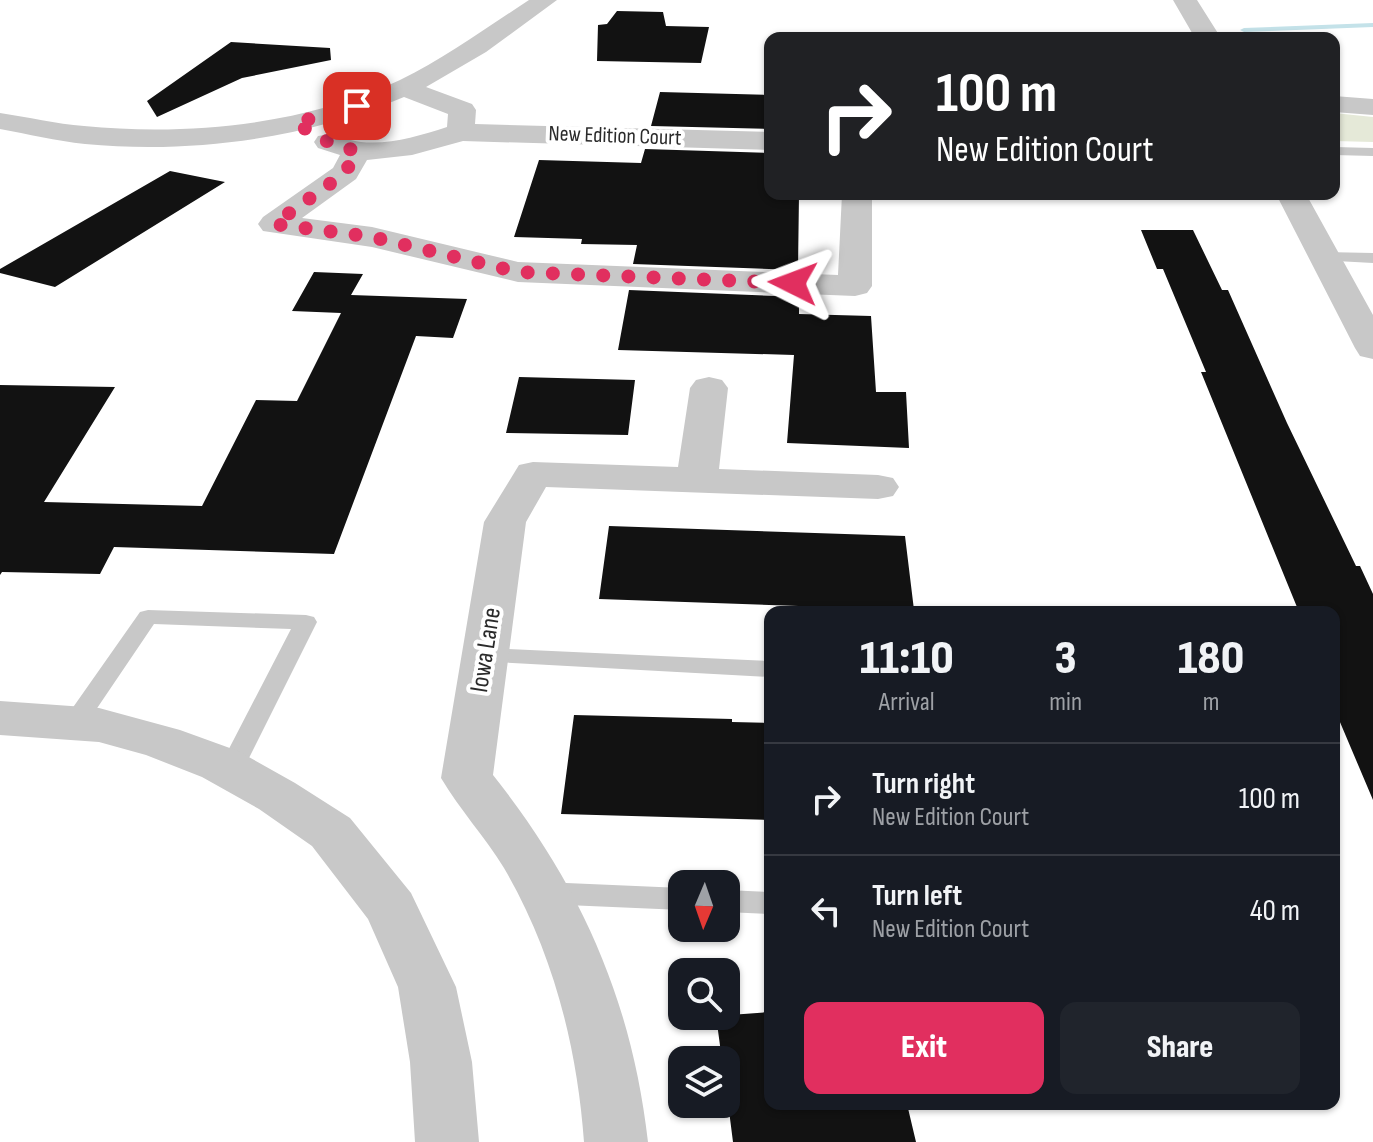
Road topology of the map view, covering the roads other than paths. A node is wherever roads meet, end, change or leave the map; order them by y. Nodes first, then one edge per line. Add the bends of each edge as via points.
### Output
1 (545, 0) edge
2 (1185, 0) edge
3 (1204, 32) edge
4 (404, 88) junction
5 (1340, 104) edge
6 (1373, 107) edge
7 (0, 121) edge
8 (295, 123) junction
9 (461, 132) junction
10 (764, 141) edge
11 (357, 151) junction
12 (1340, 151) edge
13 (1373, 152) edge
14 (857, 200) edge
15 (1294, 200) edge
16 (1324, 257) junction
17 (1373, 258) edge
18 (1373, 348) edge
19 (709, 388) dead end
20 (697, 480) junction
21 (878, 487) dead end
22 (485, 656) junction
23 (764, 669) edge
24 (0, 718) edge
25 (74, 723) junction
26 (231, 770) junction
27 (543, 893) junction
28 (668, 898) edge
29 (740, 902) edge
30 (764, 903) edge
31 (447, 1142) edge
32 (616, 1142) edge

1 - 4 street
2 - 3 street
4 - 8 street
4 - 9 street via 462,110
5 - 6 street
7 - 8 street via 84,135 174,137
8 - 11 street, New Edition Court
9 - 10 street, New Edition Court
9 - 11 street, New Edition Court via 414,148
11 - 14 street via 345,173 274,224 372,237 518,272 855,286
12 - 13 lane
15 - 16 street
16 - 17 lane
16 - 18 street
19 - 20 street
20 - 21 street, Iowa Lane
20 - 22 street, Iowa Lane via 533,474 505,522
22 - 23 lane
22 - 27 street, Iowa Lane via 467,778 525,857
24 - 25 street
25 - 26 street via 162,742
25 - 26 lane via 148,617 306,622
26 - 31 street via 331,832 391,908 427,987 441,1062
27 - 28 lane
27 - 32 street, Iowa Lane via 572,947 612,1088
29 - 30 lane

